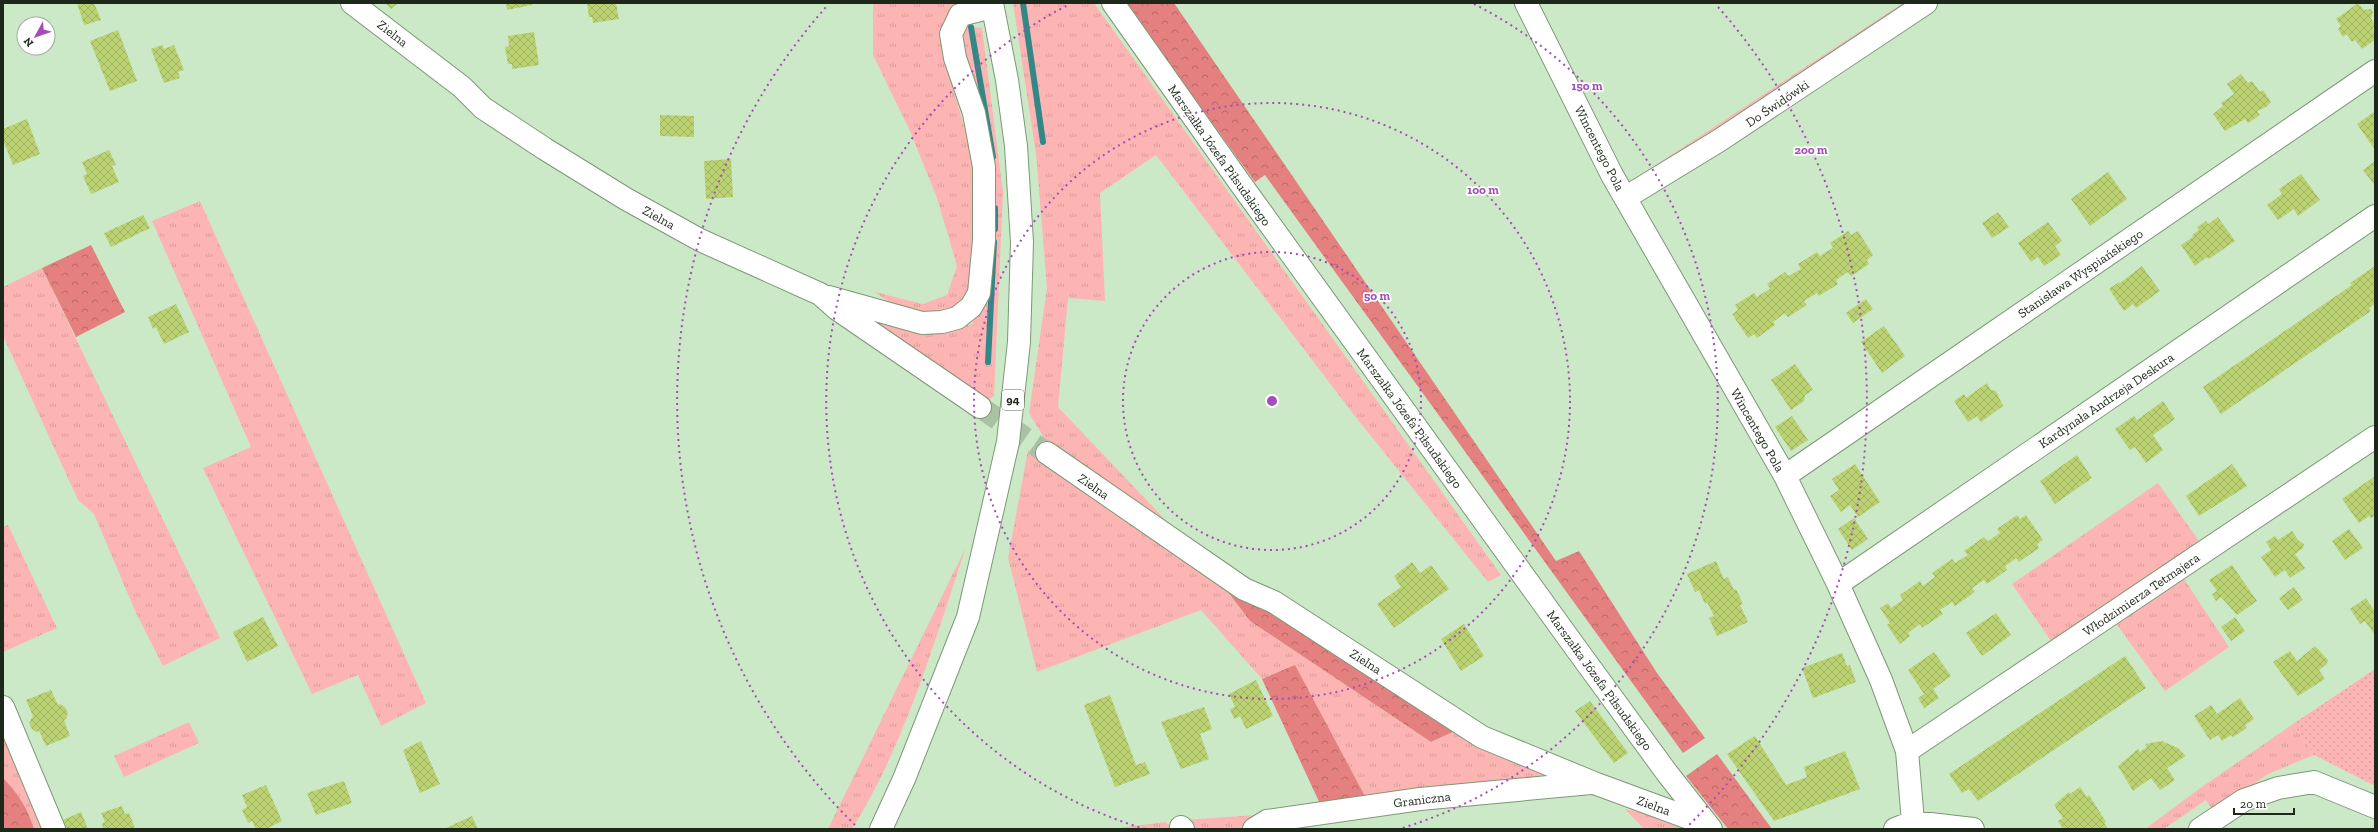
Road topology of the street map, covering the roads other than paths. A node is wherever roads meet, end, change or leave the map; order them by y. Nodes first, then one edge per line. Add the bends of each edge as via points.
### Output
1 (352, 3) edge
2 (1113, 3) edge
3 (1526, 3) edge
4 (1926, 3) edge
5 (992, 5) edge
6 (2375, 71) edge
7 (1625, 198) junction
8 (2375, 216) edge
9 (820, 294) junction
10 (980, 407) tunnel mouth
11 (2375, 437) edge
12 (1047, 453) tunnel mouth
13 (1785, 476) junction
14 (1838, 584) junction
15 (3, 706) edge
16 (1907, 751) junction
17 (904, 779) junction
18 (1594, 783) junction
19 (2375, 808) edge
20 (1904, 826) edge
21 (1709, 827) edge
22 (54, 829) edge
23 (871, 829) edge
24 (881, 829) edge
25 (1254, 829) edge
26 (1974, 829) edge
27 (2200, 829) edge

1 - 9 street, Zielna via 462,87 483,108 626,199 700,240
2 - 21 street, Marszałka Józefa Piłsudskiego via 1575,647
3 - 7 street, Wincentego Pola
4 - 7 street, Do Świdówki via 1720,140
5 - 9 street via 960,15 951,34 955,58 974,113 984,167 984,240 979,293 971,307 957,318 922,324
5 - 17 street, 94 via 1007,80 1016,146 1022,242 1019,342 1008,442 968,617
6 - 13 street, Stanisława Wyspiańskiego
7 - 13 street, Wincentego Pola
8 - 14 street, Kardynała Andrzeja Deskura
9 - 10 street, Zielna via 837,309
11 - 16 street, Włodzimierza Tetmajera
12 - 18 street, Zielna via 1244,589 1274,602 1482,737
13 - 14 street, Wincentego Pola
14 - 16 street, Wincentego Pola via 1881,680
15 - 22 street
16 - 20 street, Wincentego Pola
17 - 23 street, 94
17 - 24 street, 94
18 - 21 street, Zielna
18 - 25 street, Graniczna via 1420,799 1268,821
19 - 27 street via 2314,782 2278,788 2244,800
20 - 26 street, Wincentego Pola

